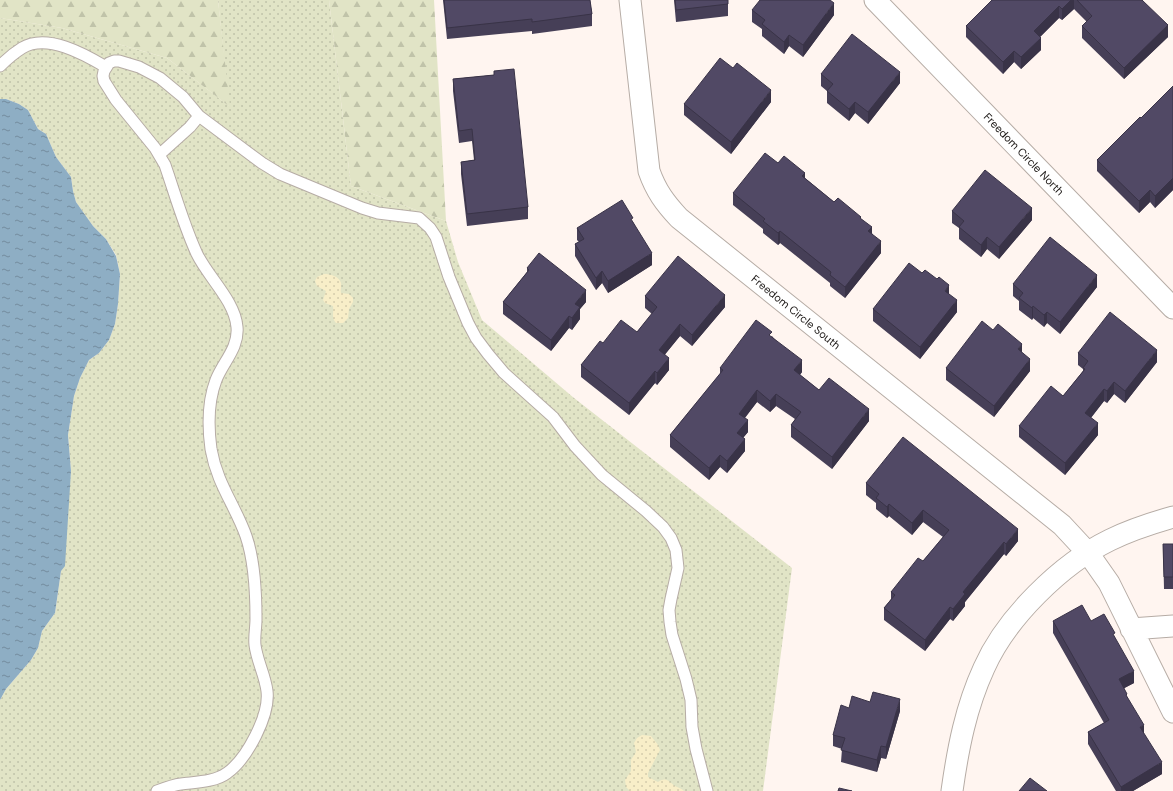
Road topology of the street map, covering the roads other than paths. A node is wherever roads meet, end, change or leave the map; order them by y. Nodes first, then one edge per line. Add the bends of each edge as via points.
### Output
1 (630, 0) edge
2 (875, 0) edge
3 (0, 66) edge
4 (106, 67) junction
5 (199, 116) junction
6 (160, 154) junction
7 (1173, 308) edge
8 (1173, 517) edge
9 (1088, 553) junction
10 (1173, 626) edge
11 (1131, 629) junction
12 (1173, 712) edge
13 (157, 791) edge
14 (707, 791) edge
15 (952, 791) edge

1 - 9 street, Freedom Circle South via 649,171 665,203 679,218 1062,525
2 - 7 street, Freedom Circle North
3 - 4 lane via 23,47 41,43 63,46
4 - 5 lane via 109,63 119,61 150,71 173,88
4 - 6 lane via 104,81 129,117
5 - 6 lane
5 - 14 lane via 280,174 362,208 378,213 419,218 424,222 436,237 468,323 488,354 504,373 553,417 602,475 646,511 672,538 678,568 670,622 691,700 692,727
6 - 13 lane via 198,255 231,308 237,326 236,343 213,391 210,442 218,477 243,529 250,551 255,593 255,644 268,700 265,713 248,748 240,762 229,772 216,778 179,784
8 - 9 street via 1132,530
9 - 11 street, Freedom Circle South via 1109,583
9 - 15 street via 1036,595 989,656 965,719
10 - 11 street
11 - 12 street, Freedom Circle South

